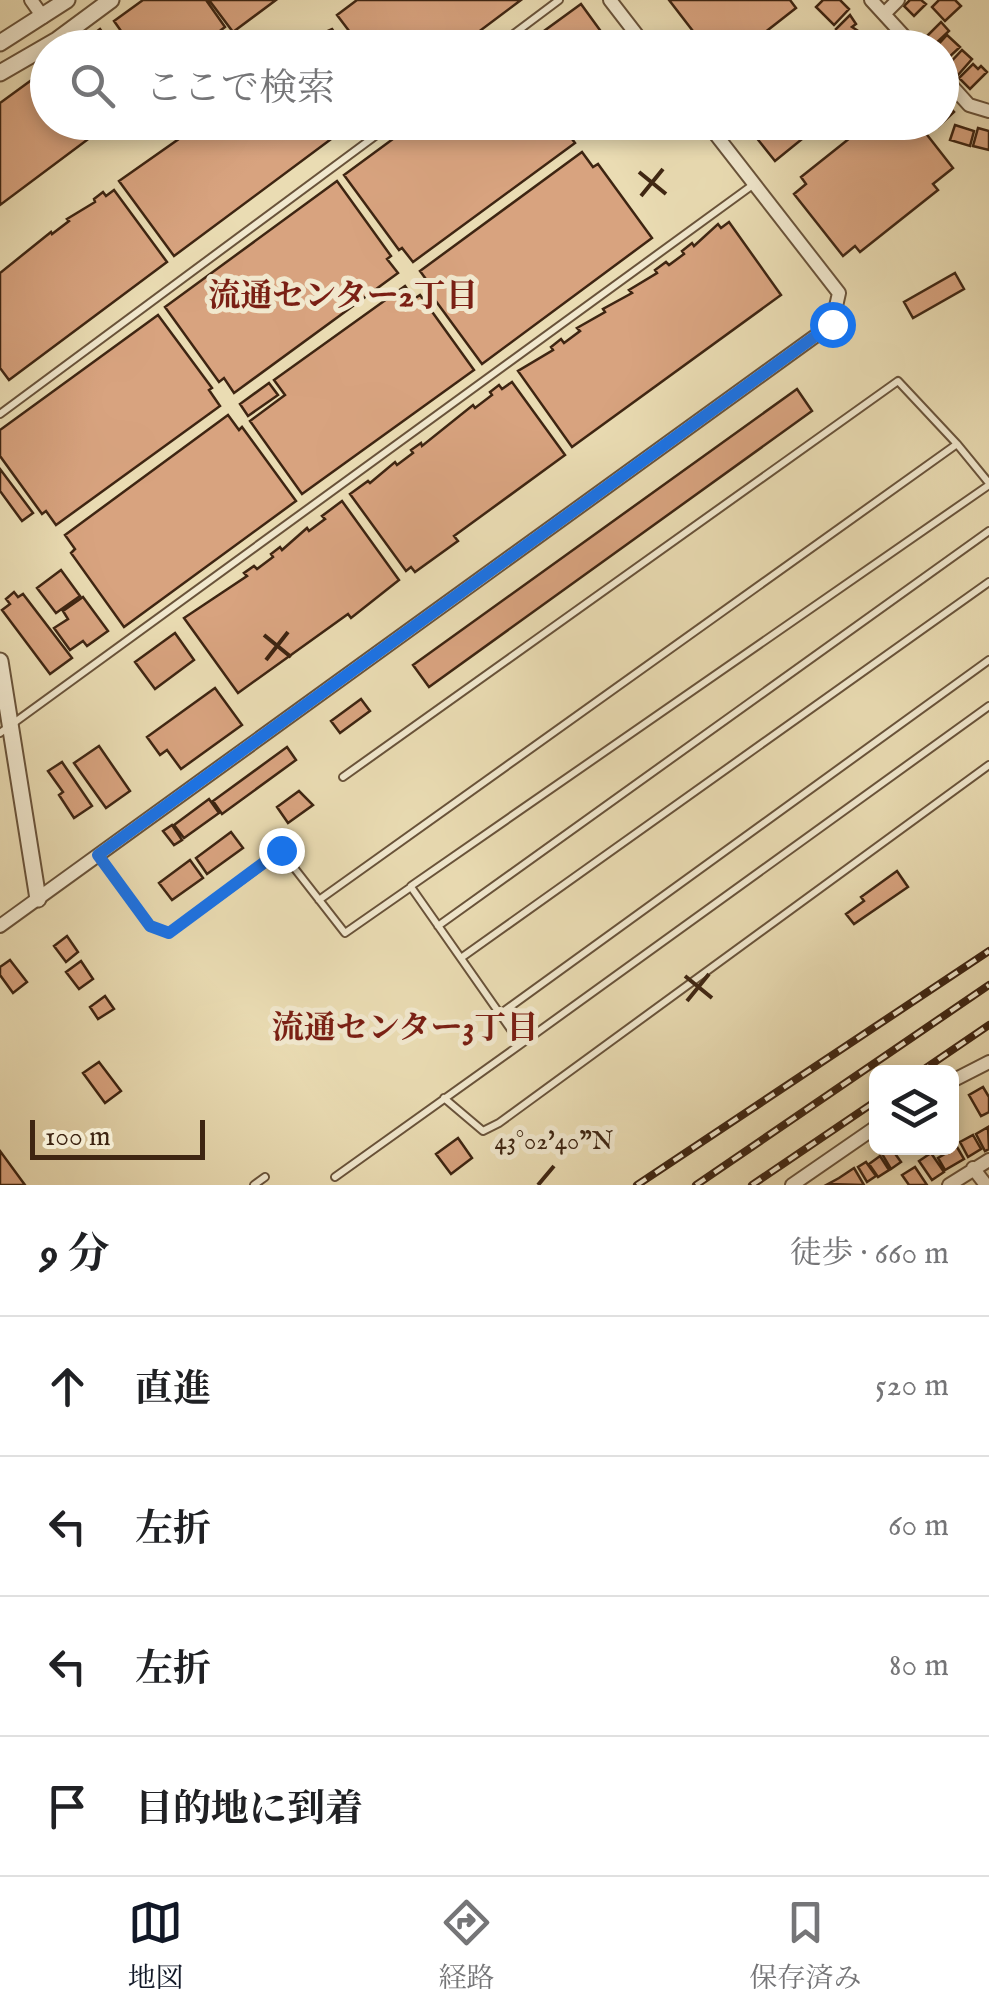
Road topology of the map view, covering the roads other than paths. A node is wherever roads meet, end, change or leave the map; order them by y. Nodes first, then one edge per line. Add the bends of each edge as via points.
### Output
1 (32, 0) edge
2 (67, 0) edge
3 (111, 0) edge
4 (559, 0) edge
5 (610, 0) edge
6 (871, 0) edge
7 (898, 0) edge
8 (884, 14) junction
9 (43, 17) junction
10 (70, 30) edge
11 (519, 30) edge
12 (634, 30) edge
13 (899, 30) edge
14 (0, 44) edge
15 (30, 55) edge
16 (0, 73) edge
17 (959, 94) edge
18 (989, 110) edge
19 (370, 140) edge
20 (720, 140) edge
21 (754, 184) junction
22 (0, 414) edge
23 (957, 444) junction
24 (989, 484) edge
25 (989, 532) edge
26 (989, 582) edge
27 (989, 660) edge
28 (0, 661) edge
29 (989, 706) edge
30 (6, 729) edge
31 (989, 765) edge
32 (343, 777) dead end
33 (98, 855) junction
34 (410, 887) junction
35 (38, 898) junction
36 (319, 900) junction
37 (0, 926) edge
38 (438, 926) junction
39 (461, 958) junction
40 (500, 1014) junction
41 (520, 1044) junction
42 (989, 1062) edge
43 (959, 1077) edge
44 (444, 1098) junction
45 (869, 1132) edge
46 (989, 1160) edge
47 (973, 1168) junction
48 (265, 1177) dead end
49 (334, 1177) dead end
50 (254, 1185) edge
51 (792, 1185) edge
52 (949, 1185) edge
53 (986, 1185) edge

1 - 9 street
2 - 9 street
3 - 10 street
4 - 11 lane
5 - 12 street
6 - 8 street
7 - 8 street
8 - 13 street
9 - 14 street
15 - 16 street
17 - 18 street
19 - 22 lane
20 - 21 street
21 - 30 lane
21 - 33 street via 840,292 832,324
23 - 24 lane
23 - 32 lane via 898,381
23 - 36 lane
24 - 34 lane
25 - 38 lane
26 - 39 lane
27 - 40 lane
28 - 30 street
29 - 41 lane
30 - 35 street
31 - 44 lane via 498,1124 483,1131
33 - 35 street
33 - 36 lane via 160,932 169,933 281,850
34 - 36 lane via 345,933
34 - 38 lane
35 - 37 street
38 - 39 lane
39 - 40 lane
40 - 41 lane
41 - 44 lane
42 - 43 street
44 - 49 lane
45 - 51 street
46 - 47 street
47 - 52 street
47 - 53 street
48 - 50 lane

